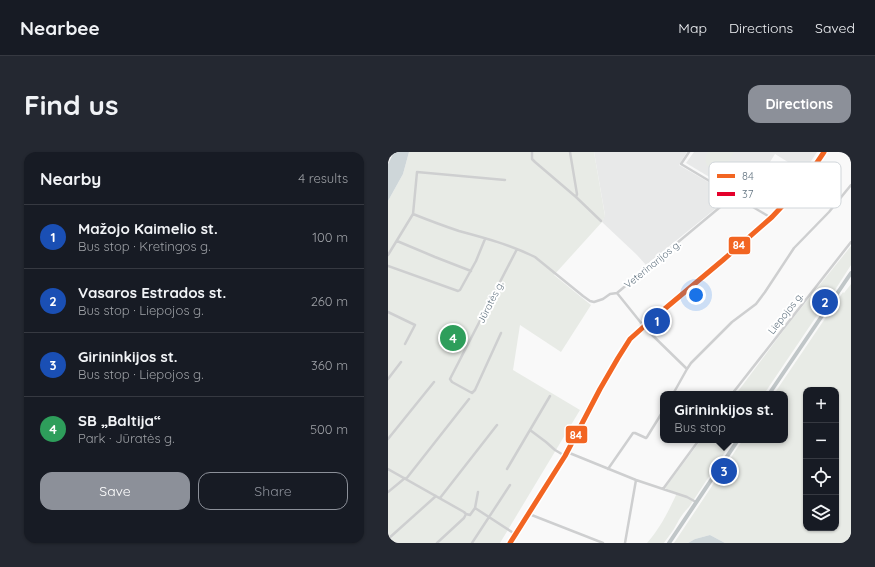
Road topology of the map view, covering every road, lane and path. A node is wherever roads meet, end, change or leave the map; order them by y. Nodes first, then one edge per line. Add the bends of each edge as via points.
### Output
1 (532, 152) edge
2 (570, 152) edge
3 (689, 152) edge
4 (824, 152) edge
5 (818, 162) edge
6 (505, 180) dead end
7 (709, 181) edge
8 (851, 184) edge
9 (576, 197) junction
10 (841, 197) edge
11 (719, 208) edge
12 (754, 208) edge
13 (781, 208) edge
14 (832, 208) edge
15 (413, 214) junction
16 (770, 219) junction
17 (601, 221) dead end
18 (486, 239) junction
19 (397, 241) junction
20 (851, 242) edge
21 (517, 249) junction
22 (388, 255) edge
23 (388, 266) edge
24 (471, 271) junction
25 (851, 273) edge
26 (617, 292) junction
27 (388, 312) edge
28 (644, 326) junction
29 (501, 333) dead end
30 (404, 344) dead end
31 (401, 362) dead end
32 (687, 369) junction
33 (388, 379) edge
34 (434, 382) dead end
35 (675, 391) edge
36 (734, 391) edge
37 (772, 391) edge
38 (550, 396) dead end
39 (470, 399) dead end
40 (660, 416) edge
41 (497, 425) dead end
42 (530, 430) junction
43 (388, 439) edge
44 (697, 443) edge
45 (736, 443) edge
46 (567, 452) junction
47 (565, 456) junction
48 (388, 469) edge
49 (507, 469) dead end
50 (608, 469) junction
51 (405, 478) junction
52 (636, 480) junction
53 (510, 485) dead end
54 (663, 489) junction
55 (388, 492) edge
56 (478, 492) dead end
57 (436, 496) junction
58 (440, 498) junction
59 (696, 502) junction
60 (475, 508) junction
61 (466, 514) junction
62 (528, 514) junction
63 (489, 517) junction
64 (515, 534) junction
65 (388, 539) edge
66 (437, 543) edge
67 (472, 543) edge
68 (511, 543) edge
69 (603, 543) edge
70 (625, 543) edge
71 (669, 543) edge

1 - 9 street via 532,159
2 - 9 street
3 - 7 street via 681,164
4 - 5 street
6 - 15 street via 417,172
8 - 10 street
9 - 17 street
11 - 26 street, Veterinarijos g.
12 - 16 street
13 - 16 street
14 - 32 street via 794,248 756,304 732,322
15 - 18 street, Veterinarijos g.
15 - 19 street
16 - 28 street
18 - 21 street, Veterinarijos g.
18 - 24 street
19 - 22 street
19 - 24 street
20 - 36 street, Liepojos g.
21 - 26 street, Veterinarijos g. via 535,257 590,301 598,301
21 - 29 street, Jūratės g. via 450,380 472,393
23 - 24 street via 458,291
25 - 37 main road
26 - 28 street
27 - 30 street via 415,325
28 - 32 street
28 - 46 street via 630,339 618,358
31 - 33 street
32 - 35 street
34 - 43 street
38 - 42 street
39 - 51 street
40 - 50 street via 648,437 633,433
41 - 58 street
42 - 47 street
42 - 49 street
44 - 54 street
45 - 59 main road
46 - 47 street
46 - 50 street
47 - 62 street
48 - 51 street
50 - 52 street
51 - 55 street
51 - 57 street
52 - 54 street
52 - 70 street
53 - 63 street
54 - 59 street
56 - 60 street
57 - 58 street
57 - 65 street
58 - 61 street
59 - 71 main road
60 - 61 street via 470,515
60 - 63 street
61 - 66 street
62 - 64 street
62 - 69 street
63 - 64 street
63 - 67 street
64 - 68 street

